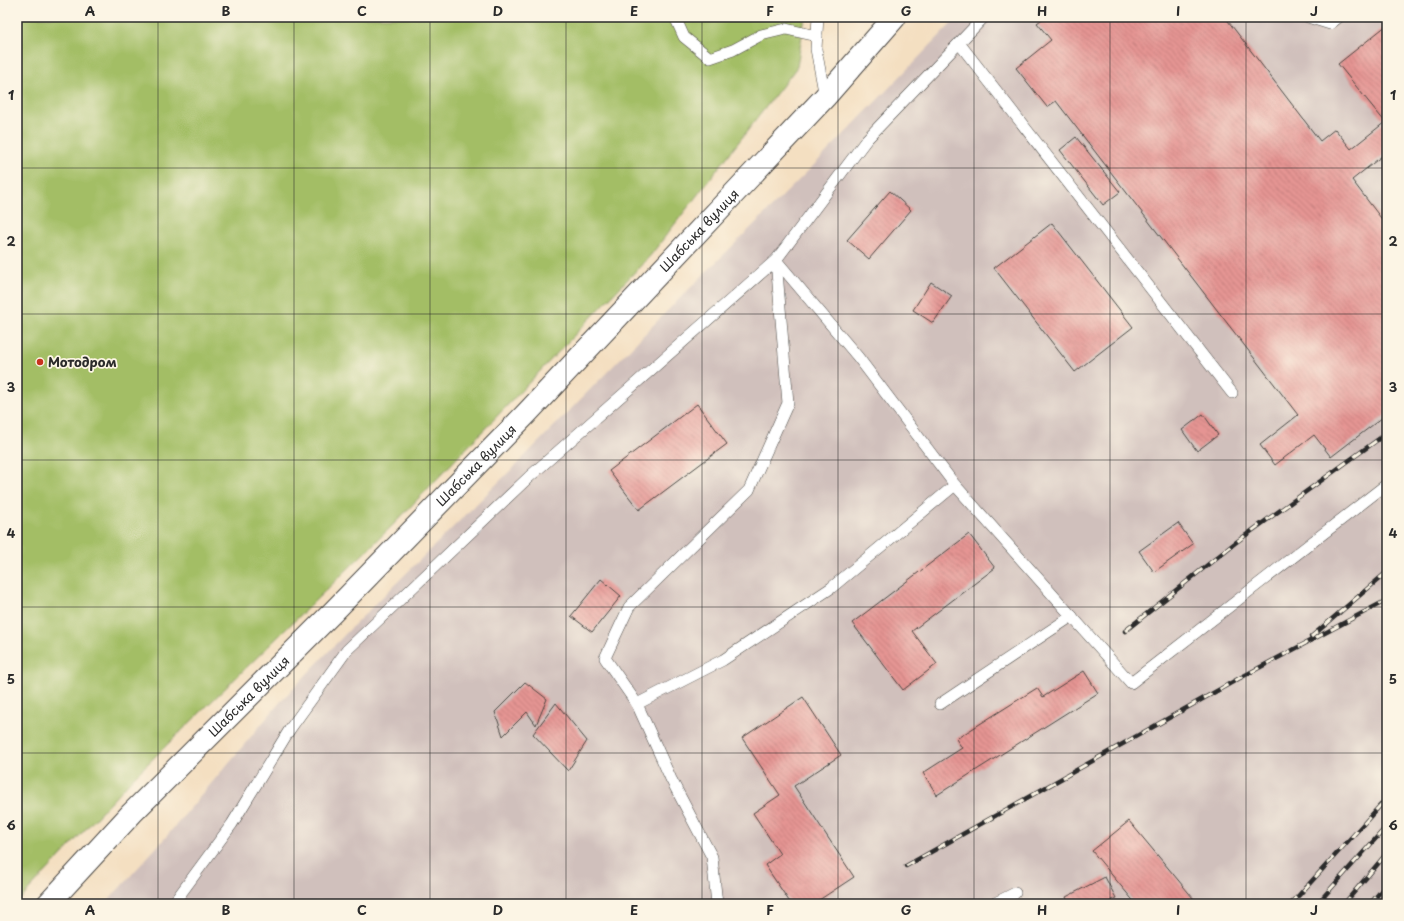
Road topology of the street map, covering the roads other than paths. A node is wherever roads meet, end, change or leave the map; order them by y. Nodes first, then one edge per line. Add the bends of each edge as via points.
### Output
1 (675, 17) edge
2 (818, 17) edge
3 (895, 17) edge
4 (984, 17) edge
5 (1308, 17) edge
6 (1339, 17) edge
7 (817, 36) junction
8 (959, 43) junction
9 (825, 96) junction
10 (776, 260) junction
11 (1232, 393) dead end
12 (1387, 484) edge
13 (955, 485) junction
14 (1072, 616) junction
15 (638, 704) junction
16 (940, 704) dead end
17 (1015, 893) dead end
18 (48, 904) edge
19 (174, 904) edge
20 (717, 904) edge
21 (993, 904) edge

1 - 7 lane via 684,37 710,58 733,50 761,35 786,29
2 - 7 lane
3 - 9 street, Шабська вулиця
4 - 8 lane
5 - 6 lane via 1330,24
7 - 9 lane via 816,49
8 - 10 lane via 867,140
8 - 11 lane
9 - 18 street, Шабська вулиця via 526,414 132,813
10 - 13 lane via 858,357
10 - 15 lane via 788,403 749,490 629,607 605,658
10 - 19 lane via 529,477 347,650 290,729 232,824
12 - 14 lane via 1131,683
13 - 14 lane
13 - 15 lane via 831,588 723,660
14 - 16 lane
15 - 20 lane via 671,779 712,857
17 - 21 lane

